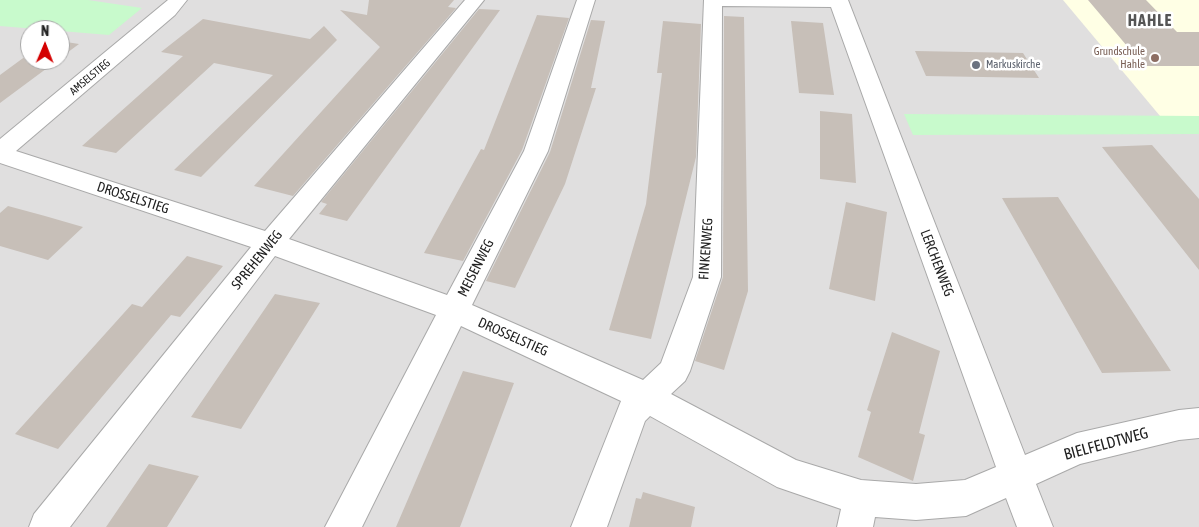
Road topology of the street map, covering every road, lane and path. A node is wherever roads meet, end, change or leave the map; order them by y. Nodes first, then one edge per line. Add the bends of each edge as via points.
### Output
1 (178, 0) edge
2 (475, 0) edge
3 (586, 0) edge
4 (713, 0) edge
5 (838, 0) edge
6 (0, 153) edge
7 (270, 243) junction
8 (454, 310) junction
9 (646, 396) junction
10 (1199, 423) edge
11 (1016, 475) junction
12 (858, 512) edge
13 (47, 527) edge
14 (343, 527) edge
15 (589, 527) edge
16 (1035, 527) edge

1 - 6 street, AMSELSTIEG
2 - 7 street, SPREHENWEG
3 - 8 street, MEISENWEG via 536,151
4 - 5 street
4 - 9 street, FINKENWEG via 707,277 674,371
5 - 11 street, LERCHENWEG
6 - 7 street, DROSSELSTIEG
7 - 8 street, DROSSELSTIEG
7 - 13 street, SPREHENWEG
8 - 9 street, DROSSELSTIEG
8 - 14 street, MEISENWEG
9 - 12 street, DROSSELSTIEG
9 - 15 street, FINKENWEG via 632,412
10 - 11 street, BIELFELDTWEG via 1077,449
11 - 12 street, DROSSELSTIEG via 966,498
11 - 16 street, LERCHENWEG

